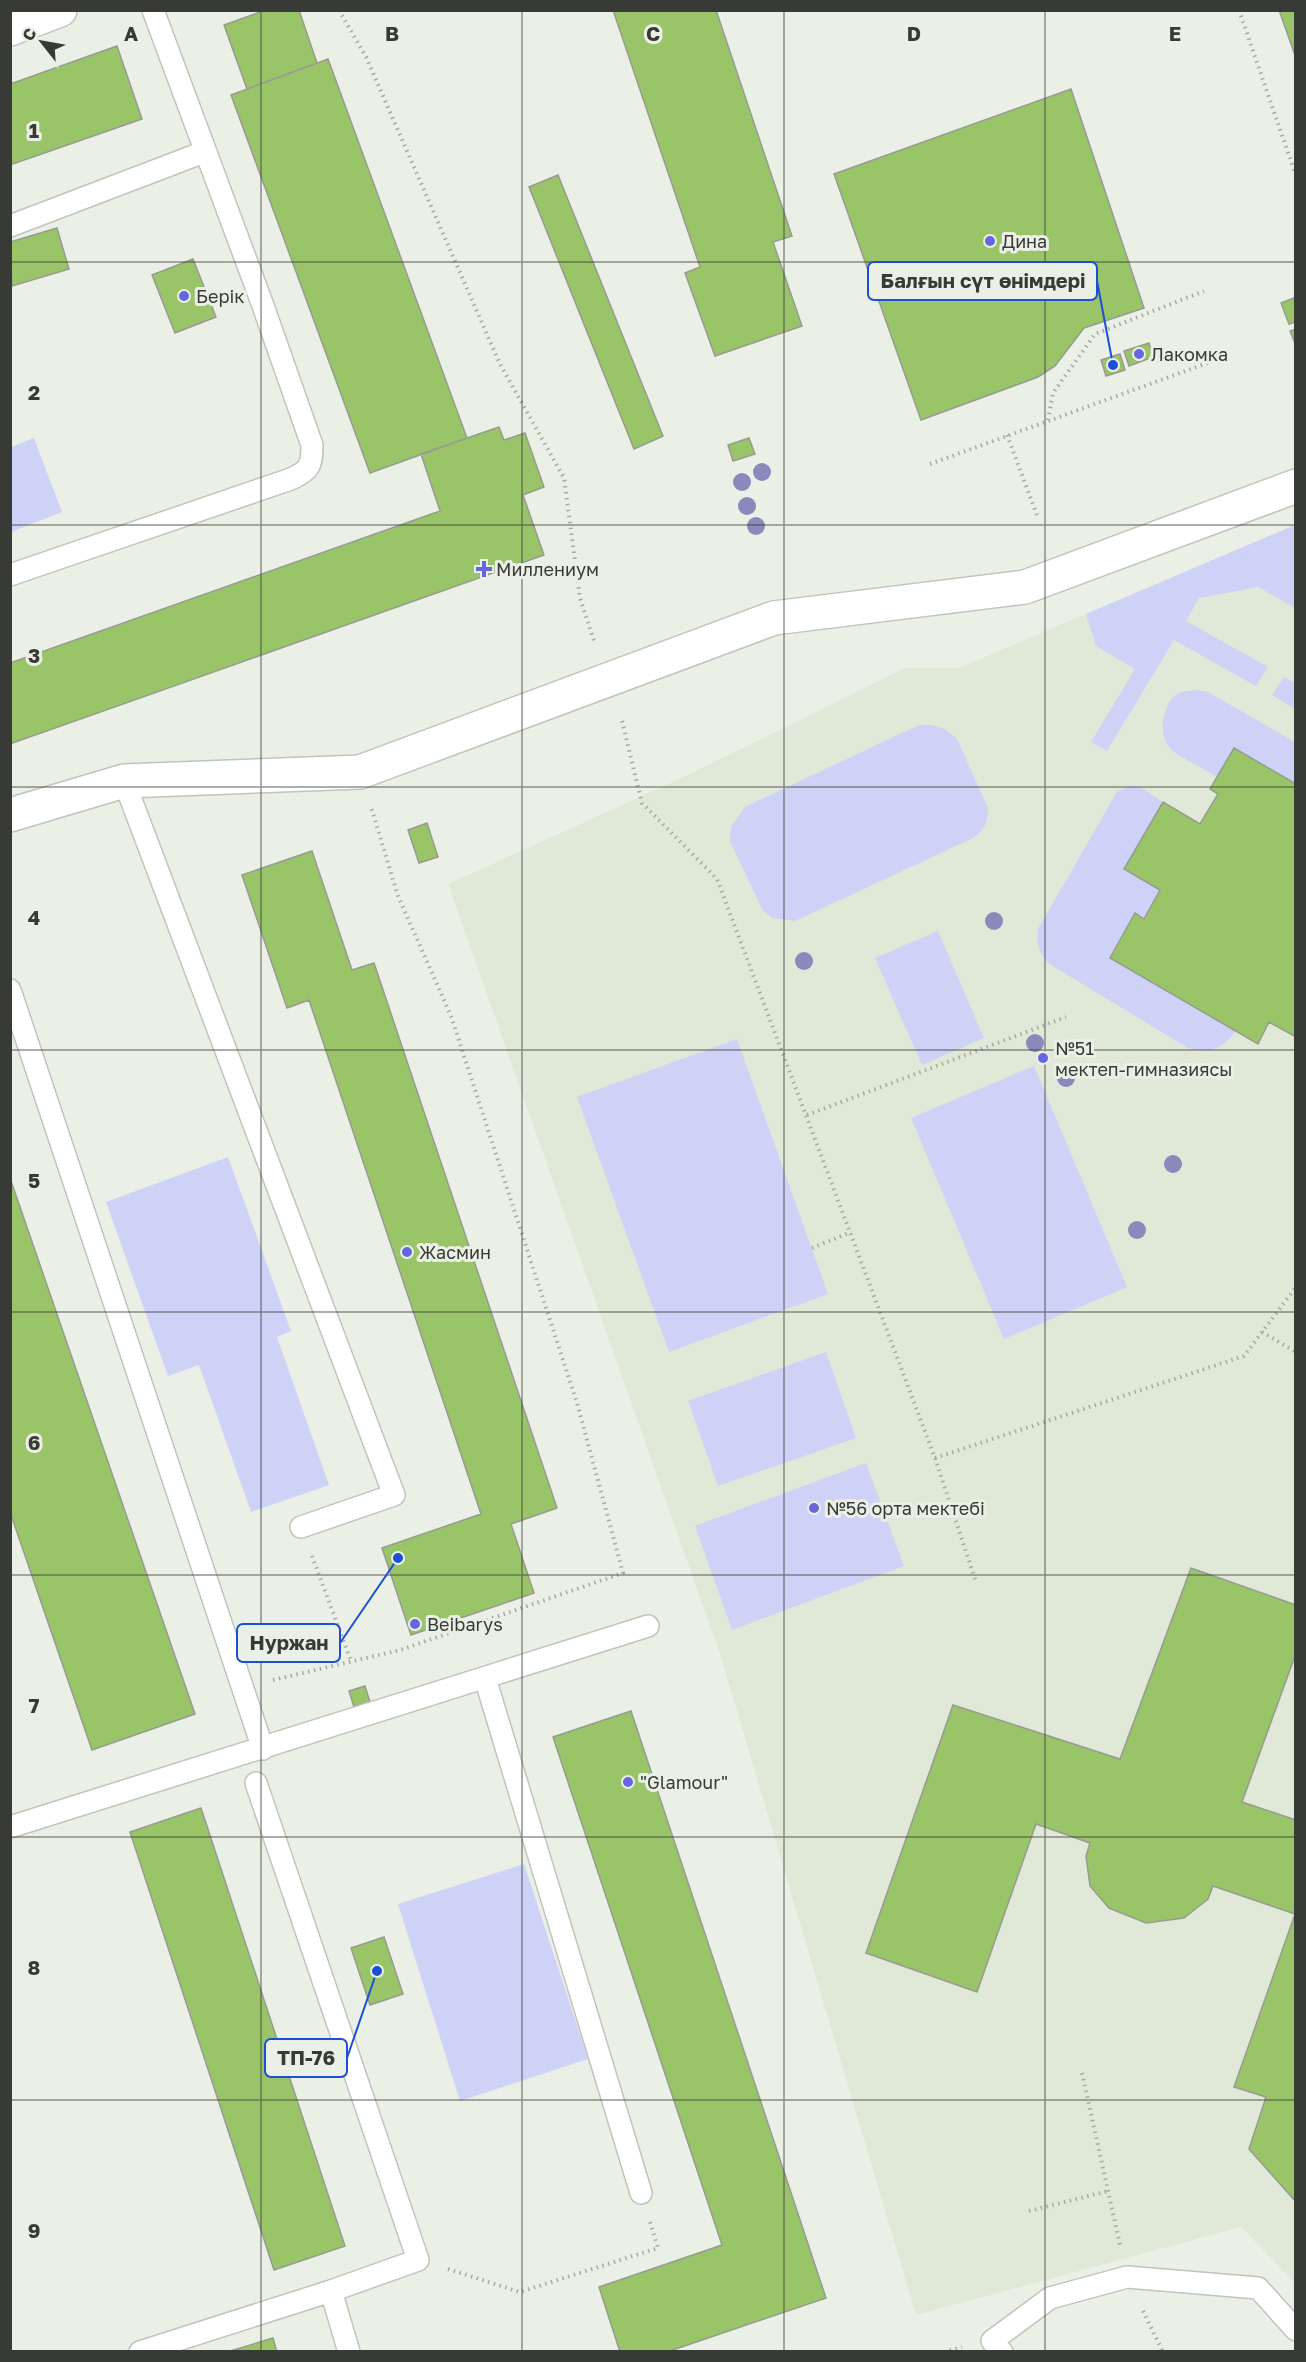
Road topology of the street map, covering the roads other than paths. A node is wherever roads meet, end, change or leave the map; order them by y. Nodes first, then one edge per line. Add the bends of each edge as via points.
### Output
1 (60, 10) edge
2 (153, 10) edge
3 (10, 29) edge
4 (204, 152) junction
5 (10, 225) edge
6 (1296, 486) edge
7 (10, 575) edge
8 (124, 781) junction
9 (10, 815) edge
10 (10, 990) edge
11 (301, 1527) road end
12 (648, 1626) dead end
13 (485, 1678) junction
14 (263, 1749) junction
15 (256, 1784) dead end
16 (10, 1827) edge
17 (641, 2193) road end
18 (331, 2291) junction
19 (1296, 2330) edge
20 (140, 2352) edge
21 (349, 2352) edge
22 (1002, 2352) edge

1 - 3 street
2 - 4 lane
4 - 5 lane
4 - 7 lane via 309,434 312,462 305,472 291,479
6 - 8 street via 1025,586 774,618 360,772
8 - 9 street
8 - 11 lane via 394,1495
10 - 14 lane
12 - 13 lane
13 - 14 lane
13 - 17 lane
14 - 16 lane
15 - 18 lane via 418,2260
18 - 20 lane
18 - 21 lane
19 - 22 lane via 1258,2288 1126,2277 1050,2298 992,2341

